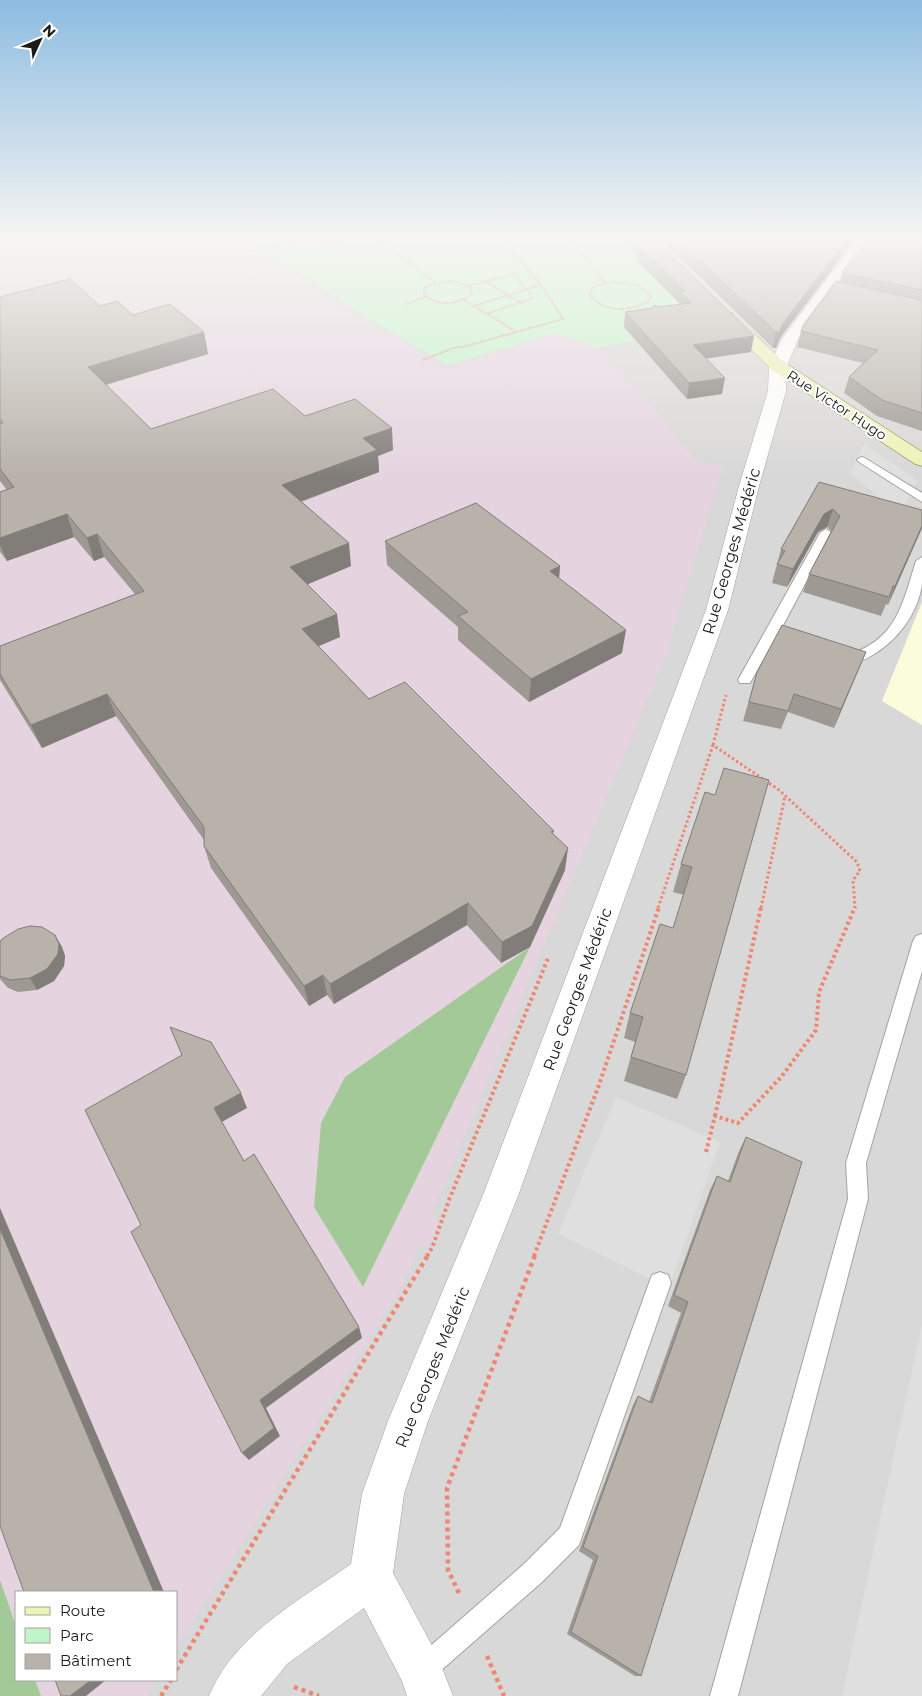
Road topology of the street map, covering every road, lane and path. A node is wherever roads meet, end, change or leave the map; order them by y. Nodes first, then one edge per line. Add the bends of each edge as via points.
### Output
1 (494, 318) edge
2 (562, 318) edge
3 (729, 318) edge
4 (809, 318) edge
5 (516, 332) junction
6 (423, 360) dead end
7 (778, 366) junction
8 (863, 460) dead end
9 (922, 460) edge
10 (922, 498) edge
11 (826, 533) edge
12 (922, 561) edge
13 (772, 633) junction
14 (806, 645) edge
15 (832, 654) edge
16 (745, 680) dead end
17 (785, 796) junction
18 (922, 941) edge
19 (551, 952) dead end
20 (714, 1116) junction
21 (706, 1152) dead end
22 (660, 1283) dead end
23 (371, 1576) junction
24 (473, 1626) junction
25 (178, 1667) edge
26 (170, 1681) edge
27 (426, 1683) edge
28 (287, 1692) dead end
29 (161, 1696) edge
30 (232, 1696) edge
31 (320, 1696) edge
32 (504, 1696) edge
33 (724, 1696) edge

1 - 5 path
2 - 5 path
3 - 7 street, Rue Victor Hugo
4 - 7 street, Rue Georges Médéric via 790,339
5 - 6 path via 456,347
7 - 9 street, Rue Victor Hugo
7 - 23 street, Rue Georges Médéric via 777,391 717,610 500,1196 408,1421 383,1494
8 - 10 lane
11 - 13 lane
12 - 15 lane via 903,620 891,634 869,652 848,660
13 - 14 lane
13 - 16 lane
17 - 20 path
17 - 20 path via 857,862 860,871 853,880 855,906 819,992 816,1030 782,1076 738,1123
17 - 24 path via 713,745 599,1085 448,1488 448,1570
18 - 33 lane via 856,1163 858,1199
19 - 25 path via 446,1203 432,1248
20 - 21 path
22 - 24 lane via 570,1536
23 - 27 street
23 - 30 street via 271,1648
24 - 27 lane
24 - 32 path
26 - 29 path
28 - 31 path via 294,1687

